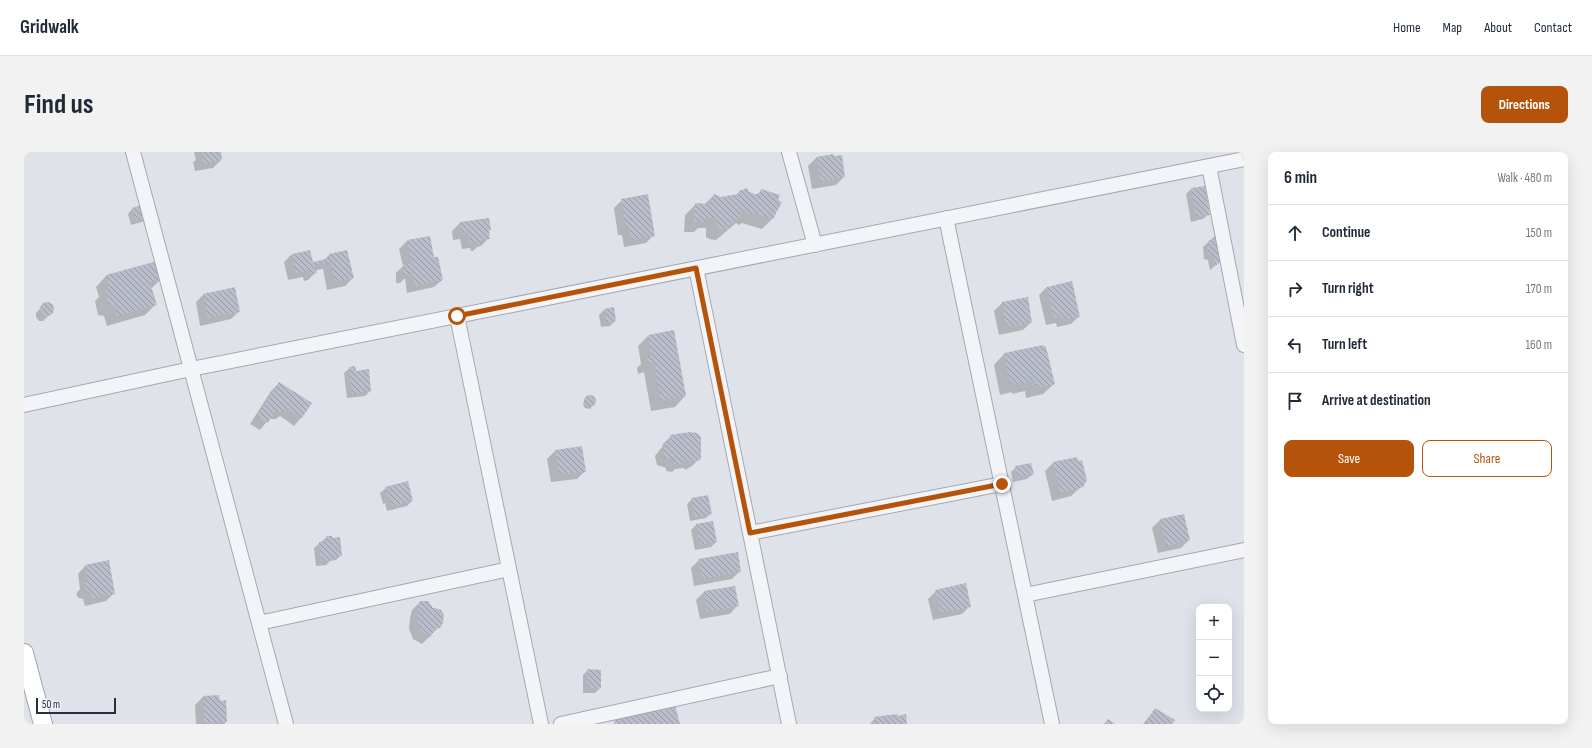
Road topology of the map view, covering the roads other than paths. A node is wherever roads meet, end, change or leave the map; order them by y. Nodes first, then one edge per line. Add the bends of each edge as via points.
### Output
1 (133, 152) edge
2 (789, 152) edge
3 (1244, 159) edge
4 (1209, 166) junction
5 (946, 218) junction
6 (815, 245) junction
7 (696, 268) junction
8 (457, 316) junction
9 (1244, 345) edge
10 (192, 370) junction
11 (24, 405) edge
12 (1002, 484) junction
13 (750, 533) junction
14 (1244, 550) edge
15 (509, 568) junction
16 (1025, 595) junction
17 (259, 623) junction
18 (24, 653) edge
19 (780, 676) junction
20 (43, 724) edge
21 (286, 724) edge
22 (540, 724) edge
23 (561, 724) edge
24 (789, 724) edge
25 (1052, 724) edge

1 - 10 street
2 - 6 street
3 - 4 street
4 - 5 street
4 - 9 street
5 - 6 street
5 - 12 street
6 - 7 street
7 - 8 street
7 - 13 street
8 - 10 street
8 - 15 street
10 - 11 street
10 - 17 street
12 - 13 street
12 - 16 street
13 - 19 street
14 - 16 street
15 - 17 street
15 - 22 street
16 - 25 street
17 - 21 street
18 - 20 main road
19 - 23 street
19 - 24 street

